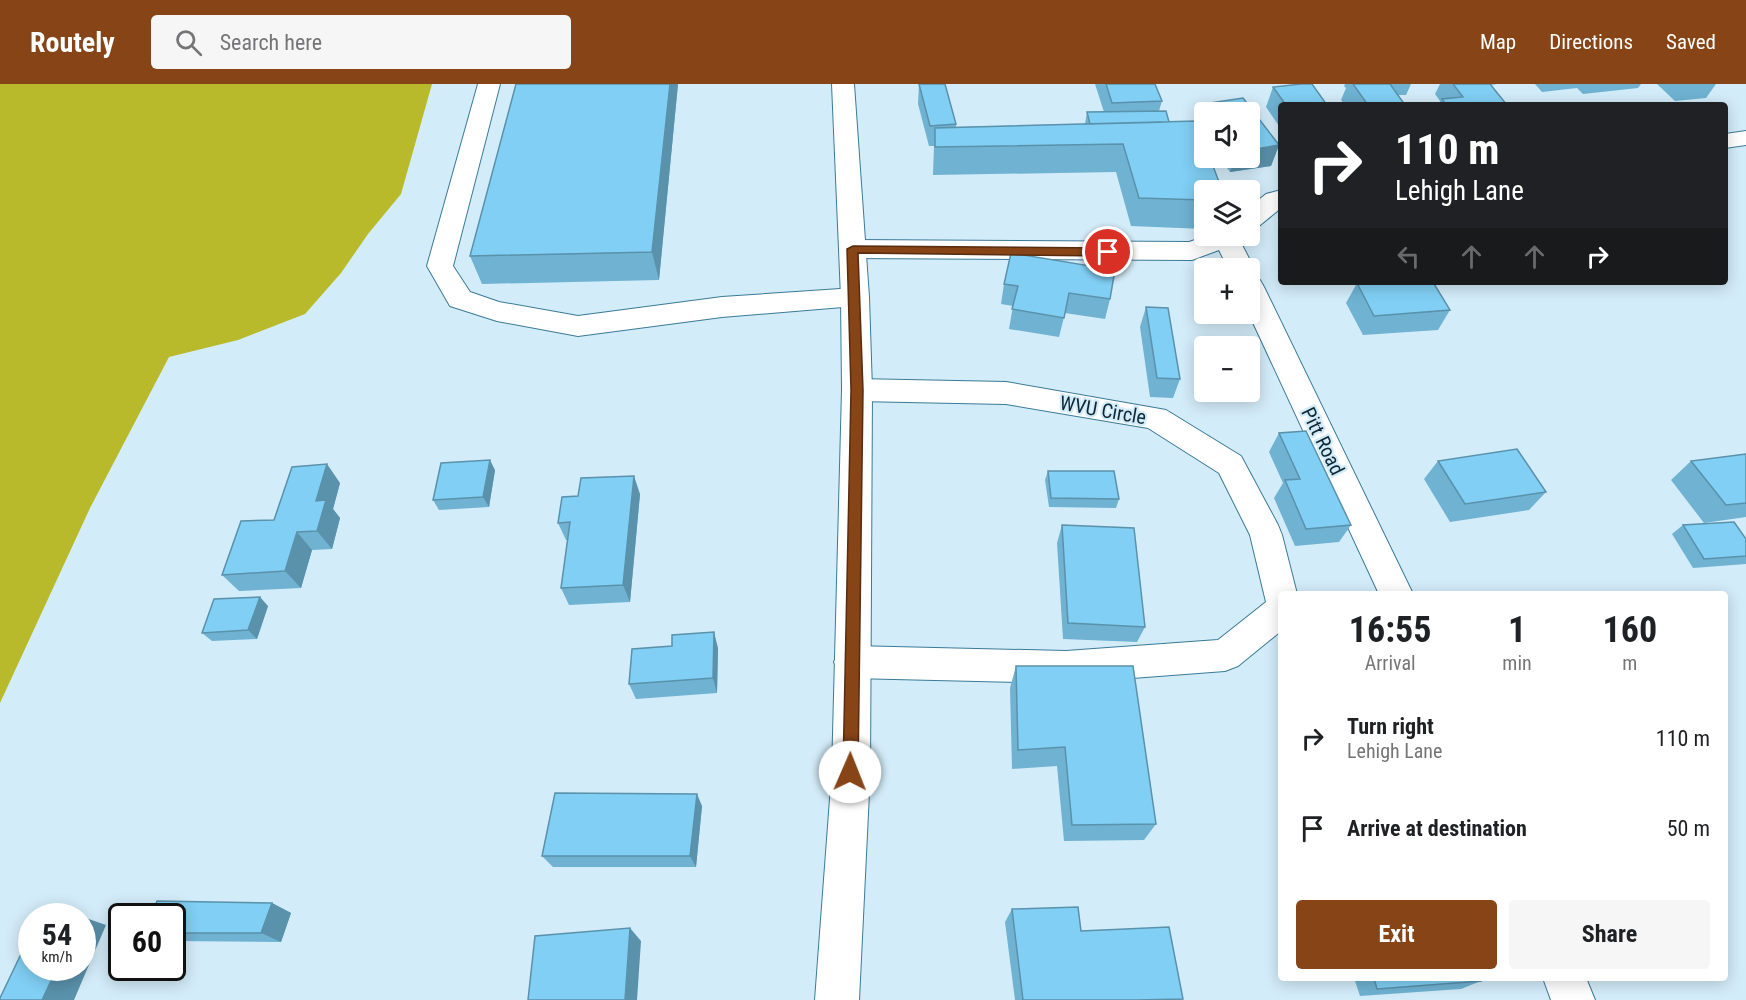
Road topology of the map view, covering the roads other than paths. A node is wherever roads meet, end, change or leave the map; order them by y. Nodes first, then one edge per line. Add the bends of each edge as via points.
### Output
1 (489, 84) edge
2 (843, 84) edge
3 (1746, 138) edge
4 (1728, 141) edge
5 (1278, 199) edge
6 (1260, 212) edge
7 (1205, 246) edge
8 (853, 249) junction
9 (855, 297) junction
10 (1260, 308) edge
11 (857, 390) junction
12 (1280, 591) edge
13 (1395, 591) edge
14 (1278, 613) edge
15 (852, 662) junction
16 (1565, 981) edge
17 (837, 1000) edge
18 (1573, 1000) edge

1 - 9 main road via 440,266 460,299 497,311 578,326 722,307
2 - 8 main road
3 - 4 main road
5 - 6 main road
7 - 8 main road via 1192,251
8 - 9 main road
9 - 11 main road
10 - 13 main road, Pitt Road
11 - 12 main road, WVU Circle via 1006,393 1155,418 1230,465 1266,535
11 - 15 main road
14 - 15 main road via 1225,655 1065,667
15 - 17 main road
16 - 18 main road

